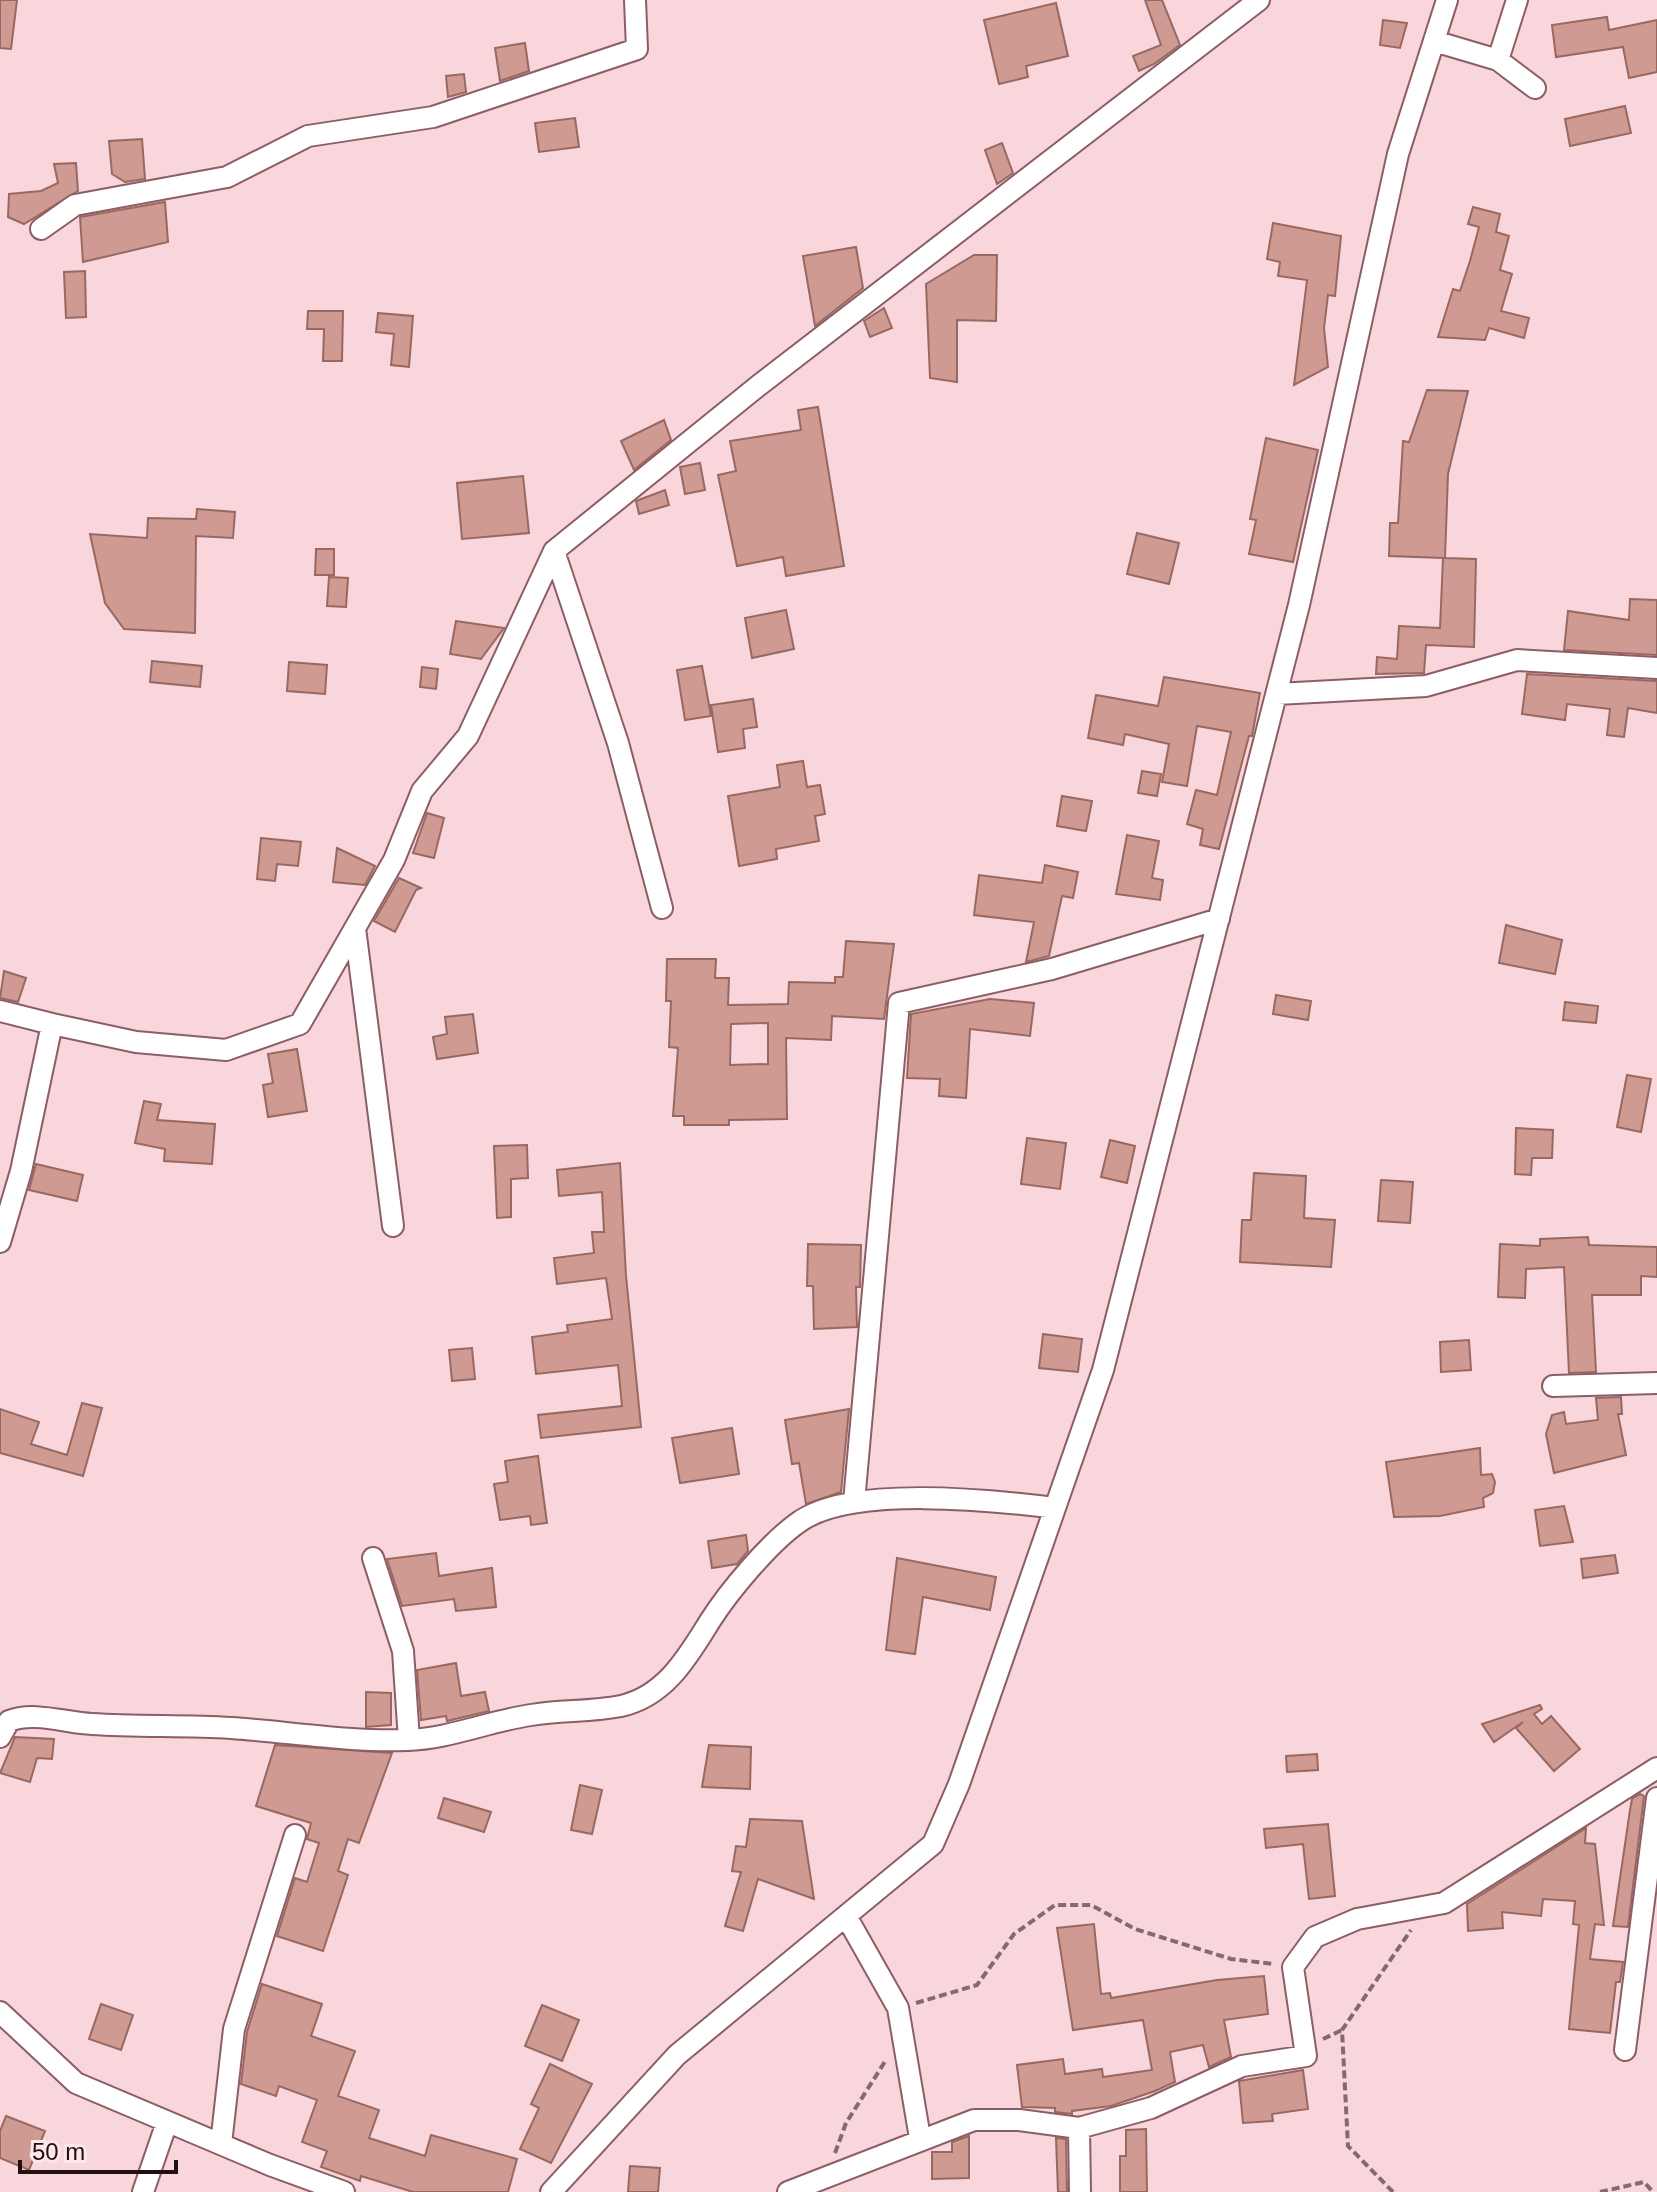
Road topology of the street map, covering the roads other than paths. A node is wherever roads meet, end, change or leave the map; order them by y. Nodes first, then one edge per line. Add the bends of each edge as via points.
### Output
1 (635, 0) edge
2 (1259, 0) edge
3 (1447, 0) edge
4 (1517, 0) edge
5 (1434, 41) junction
6 (1498, 60) junction
7 (1535, 88) dead end
8 (41, 229) dead end
9 (554, 551) junction
10 (1657, 668) edge
11 (1277, 694) junction
12 (662, 908) dead end
13 (1219, 919) junction
14 (355, 928) junction
15 (0, 1011) edge
16 (52, 1024) junction
17 (393, 1226) dead end
18 (0, 1242) edge
19 (1657, 1383) edge
20 (1553, 1386) dead end
21 (854, 1502) junction
22 (1055, 1508) junction
23 (373, 1558) dead end
24 (0, 1737) edge
25 (409, 1740) junction
26 (1657, 1768) edge
27 (1657, 1798) edge
28 (295, 1835) dead end
29 (846, 1916) junction
30 (0, 2012) edge
31 (1625, 2050) dead end
32 (167, 2122) junction
33 (1079, 2128) junction
34 (920, 2138) junction
35 (221, 2144) junction
36 (827, 2184) edge
37 (143, 2192) edge
38 (344, 2192) edge
39 (551, 2192) edge
40 (788, 2192) edge
41 (1080, 2192) edge

1 - 8 street via 637,49 433,117 308,136 227,177 75,205
2 - 9 street via 758,386
3 - 5 street
4 - 6 street
5 - 6 street
5 - 11 street via 1398,154
6 - 7 street
9 - 12 street via 618,743
9 - 14 street via 468,736 422,791 394,860
10 - 11 street via 1517,660 1426,686
11 - 13 street
13 - 21 street via 1052,969 899,1003
13 - 22 street via 1103,1370
14 - 16 street via 300,1024 226,1050 136,1042
14 - 17 street
15 - 16 street
16 - 18 street
19 - 20 street
21 - 22 street via 991,1501
21 - 25 street via 798,1522 727,1594 671,1678 651,1695 625,1705 534,1714
22 - 29 street via 933,1844
23 - 25 street via 403,1651
24 - 25 street via 9,1721 21,1716
26 - 33 street via 1444,1903 1357,1919 1315,1937 1293,1967 1306,2056 1242,2066 1151,2108
27 - 31 street
28 - 35 street via 234,2029
29 - 34 street via 898,2008
29 - 39 street via 677,2055
30 - 32 street via 76,2083
32 - 35 street
32 - 37 street
33 - 34 street via 974,2120
33 - 41 street
34 - 36 street
35 - 38 street
36 - 40 street

